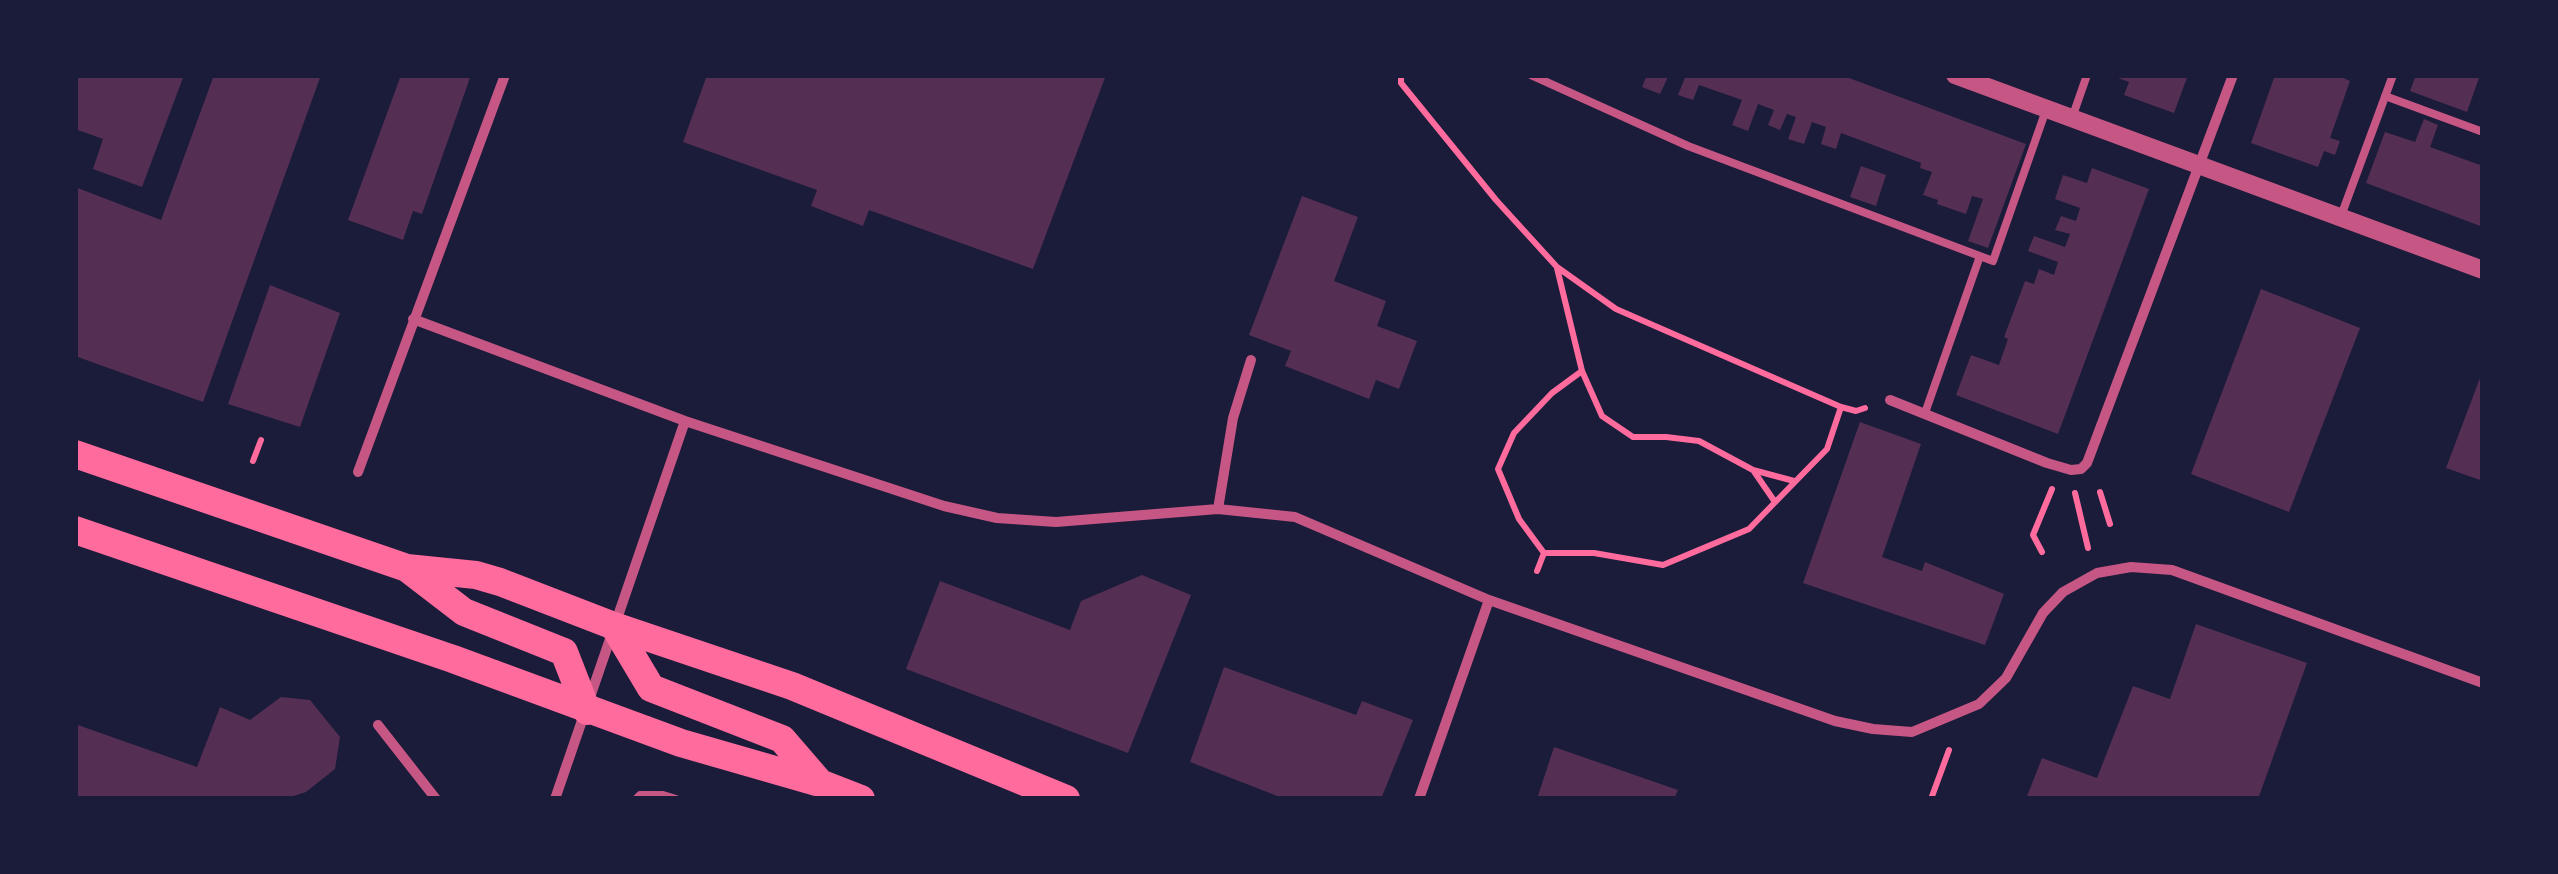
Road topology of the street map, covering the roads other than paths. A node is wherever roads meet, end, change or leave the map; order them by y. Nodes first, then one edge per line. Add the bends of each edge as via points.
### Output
1 (505, 75) edge
2 (1531, 75) edge
3 (1955, 75) edge
4 (2087, 75) edge
5 (2232, 75) edge
6 (2393, 75) edge
7 (2385, 96) junction
8 (2046, 110) junction
9 (2071, 120) junction
10 (2483, 132) edge
11 (2198, 167) junction
12 (2340, 218) junction
13 (1980, 256) junction
14 (2483, 270) edge
15 (414, 318) junction
16 (1251, 360) dead end
17 (1890, 400) road end
18 (1925, 413) junction
19 (685, 421) junction
20 (75, 454) edge
21 (358, 472) dead end
22 (1218, 509) junction
23 (75, 530) edge
24 (407, 568) junction
25 (1490, 600) junction
26 (614, 626) junction
27 (2483, 682) edge
28 (587, 711) junction
29 (378, 725) dead end
30 (820, 783) junction
31 (436, 799) edge
32 (554, 799) edge
33 (636, 799) edge
34 (676, 799) edge
35 (861, 799) edge
36 (1066, 799) edge
37 (1420, 799) edge

1 - 15 street
2 - 13 lane via 1688,146
3 - 8 street
4 - 9 lane
5 - 11 street
6 - 7 lane
7 - 10 lane
7 - 12 lane
8 - 9 street
8 - 13 lane via 1993,261
9 - 11 street
11 - 12 street
11 - 18 street via 2087,463 2070,470
12 - 14 street
13 - 18 lane
15 - 19 street
15 - 21 street
16 - 22 street via 1233,418
17 - 18 street
19 - 22 street via 997,518 1056,522
19 - 26 street
20 - 24 highway
22 - 25 street via 1295,517
23 - 28 highway via 453,658
24 - 26 highway via 476,575
24 - 28 highway via 464,612 564,652
25 - 27 street via 1873,730 1912,732 1979,704 1998,689 2043,614 2075,583 2131,567 2172,570
25 - 37 street
26 - 28 street
26 - 30 highway via 651,688 782,739
26 - 36 highway via 792,686
28 - 30 highway
28 - 32 street
29 - 31 street
30 - 35 highway
33 - 34 lane

